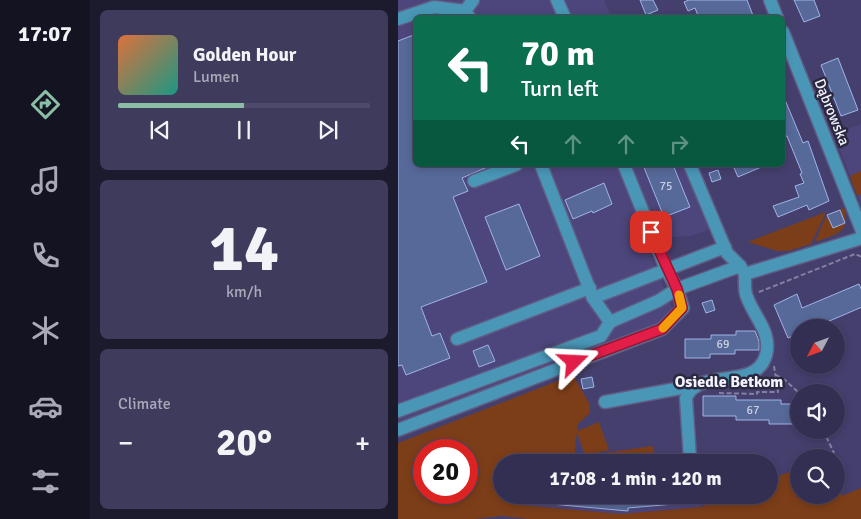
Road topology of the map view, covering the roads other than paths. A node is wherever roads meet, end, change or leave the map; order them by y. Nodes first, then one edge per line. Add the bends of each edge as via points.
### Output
1 (473, 0) edge
2 (557, 0) edge
3 (770, 0) edge
4 (467, 14) edge
5 (563, 15) edge
6 (776, 15) edge
7 (398, 19) edge
8 (785, 37) edge
9 (511, 167) edge
10 (542, 167) edge
11 (625, 167) edge
12 (691, 167) edge
13 (474, 181) dead end
14 (862, 231) edge
15 (862, 238) edge
16 (724, 247) junction
17 (666, 269) junction
18 (742, 270) junction
19 (677, 289) junction
20 (592, 293) junction
21 (610, 322) junction
22 (457, 339) dead end
23 (689, 391) junction
24 (605, 402) dead end
25 (398, 411) edge
26 (398, 430) edge
27 (690, 454) edge

1 - 4 street
2 - 5 street
3 - 6 street
4 - 7 street via 434,8
8 - 14 street, Dąbrowska
9 - 13 street
10 - 20 street
11 - 17 street
12 - 16 street
15 - 18 street
16 - 17 street
16 - 18 street
17 - 19 street
17 - 20 street
18 - 19 street
18 - 23 street via 746,297 766,335 767,349 762,364 751,373 701,384
19 - 21 street
19 - 26 street via 682,308 662,329
20 - 21 street
20 - 22 street
21 - 25 street via 601,336
23 - 24 street via 681,388
23 - 27 street via 686,398

